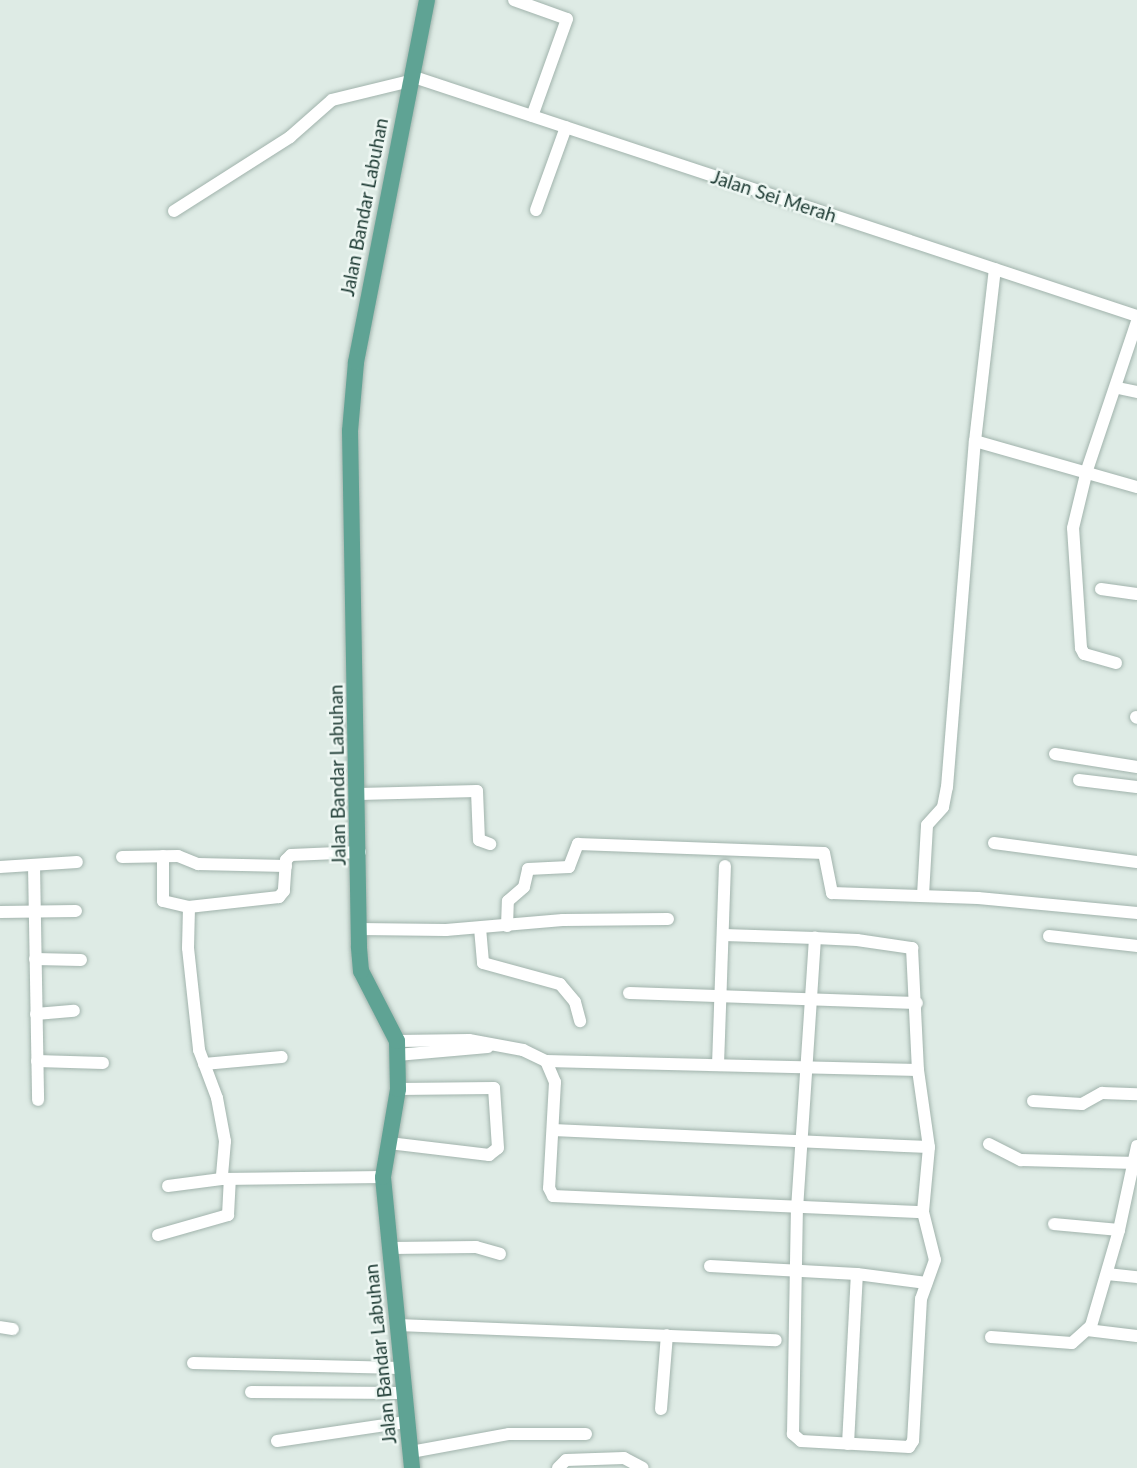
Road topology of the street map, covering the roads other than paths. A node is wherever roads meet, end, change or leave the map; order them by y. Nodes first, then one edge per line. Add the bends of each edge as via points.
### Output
1 (427, 0) edge
2 (514, 0) edge
3 (411, 78) junction
4 (532, 116) junction
5 (566, 127) junction
6 (536, 210) dead end
7 (174, 211) dead end
8 (995, 269) junction
9 (1137, 319) edge
10 (1118, 388) junction
11 (1137, 392) edge
12 (975, 441) junction
13 (1087, 470) junction
14 (1137, 487) edge
15 (1101, 589) dead end
16 (1137, 594) edge
17 (1116, 663) dead end
18 (1055, 754) dead end
19 (1137, 767) edge
20 (1079, 780) dead end
21 (1137, 787) edge
22 (359, 794) junction
23 (994, 843) dead end
24 (489, 844) dead end
25 (360, 852) junction
26 (163, 856) junction
27 (122, 857) dead end
28 (77, 862) dead end
29 (1137, 862) edge
30 (34, 865) junction
31 (286, 866) junction
32 (724, 866) dead end
33 (0, 867) edge
34 (923, 895) junction
35 (189, 907) junction
36 (76, 911) dead end
37 (0, 912) edge
38 (34, 912) junction
39 (1137, 913) edge
40 (668, 919) dead end
41 (507, 926) junction
42 (481, 928) junction
43 (359, 929) junction
44 (724, 935) junction
45 (1049, 936) dead end
46 (815, 938) junction
47 (1137, 946) edge
48 (35, 959) junction
49 (81, 960) dead end
50 (629, 993) dead end
51 (720, 998) junction
52 (812, 1000) junction
53 (917, 1003) junction
54 (74, 1011) dead end
55 (36, 1014) junction
56 (580, 1021) dead end
57 (397, 1048) junction
58 (282, 1057) dead end
59 (546, 1060) junction
60 (37, 1061) junction
61 (103, 1063) dead end
62 (204, 1064) junction
63 (718, 1065) junction
64 (808, 1067) junction
65 (918, 1070) junction
66 (398, 1089) junction
67 (1137, 1094) edge
68 (38, 1100) dead end
69 (1033, 1101) dead end
70 (553, 1130) junction
71 (800, 1140) junction
72 (389, 1143) junction
73 (989, 1144) dead end
74 (1137, 1146) edge
75 (929, 1147) junction
76 (1136, 1162) edge
77 (383, 1177) junction
78 (226, 1179) junction
79 (168, 1186) dead end
80 (797, 1209) junction
81 (923, 1212) junction
82 (1054, 1224) dead end
83 (1119, 1230) junction
84 (159, 1236) dead end
85 (391, 1248) junction
86 (500, 1254) dead end
87 (710, 1266) dead end
88 (795, 1269) junction
89 (857, 1274) junction
90 (1107, 1274) junction
91 (1137, 1277) edge
92 (926, 1283) junction
93 (398, 1325) junction
94 (1087, 1330) junction
95 (667, 1335) junction
96 (1137, 1336) edge
97 (991, 1337) dead end
98 (776, 1340) dead end
99 (193, 1363) dead end
100 (400, 1368) junction
101 (251, 1392) dead end
102 (403, 1393) junction
103 (662, 1409) dead end
104 (407, 1422) junction
105 (586, 1434) dead end
106 (277, 1441) dead end
107 (848, 1444) junction
108 (412, 1460) edge
109 (558, 1468) edge
110 (643, 1468) edge

1 - 3 main road, Jalan Bandar Labuhan
2 - 4 street via 567,19
3 - 4 street, Jalan Sei Merah
3 - 7 street via 332,100 290,137
3 - 22 main road, Jalan Bandar Labuhan via 352,389
4 - 5 street, Jalan Sei Merah
5 - 6 street
5 - 8 street, Jalan Sei Merah
8 - 9 street, Jalan Sei Merah
8 - 12 street
9 - 10 street
10 - 11 street
10 - 13 street
12 - 13 street
12 - 34 street via 947,787 943,807 927,825
13 - 14 street
13 - 17 street via 1073,528 1081,648 1084,654
15 - 16 street
18 - 19 street
20 - 21 street
22 - 24 street via 477,791 479,840
22 - 25 main road, Jalan Bandar Labuhan
23 - 29 street
25 - 31 street via 296,854 286,860
25 - 43 main road, Jalan Bandar Labuhan
26 - 27 street
26 - 31 street via 198,864
26 - 35 street via 163,901
28 - 30 street
30 - 33 street
30 - 38 street
31 - 35 street via 284,891 279,897
32 - 44 street
34 - 39 street
34 - 41 street via 831,892 824,853 578,844 573,848 571,866 528,869 524,887 508,901
35 - 62 street via 188,948
36 - 38 street
37 - 38 street
38 - 48 street
40 - 41 street via 563,920
41 - 42 street
42 - 43 street
42 - 56 street via 483,963 560,984 575,1002
43 - 57 main road, Jalan Bandar Labuhan via 361,971
44 - 46 street
44 - 51 street
45 - 47 street
46 - 52 street
46 - 53 street via 909,945
48 - 49 street
48 - 55 street
50 - 51 street
51 - 52 street
51 - 63 street
52 - 53 street
52 - 64 street
53 - 65 street
54 - 55 street
55 - 60 street
57 - 59 street via 488,1047 523,1050
57 - 66 main road, Jalan Bandar Labuhan
58 - 62 street
59 - 63 street
59 - 70 street via 554,1076
60 - 61 street
60 - 68 street
62 - 78 street via 218,1098
63 - 64 street
64 - 65 street
64 - 71 street
65 - 75 street
66 - 72 main road, Jalan Bandar Labuhan
66 - 72 street via 494,1088 498,1148 489,1155
67 - 69 street via 1102,1093 1082,1104
70 - 71 street
70 - 80 street via 549,1188 553,1196
71 - 75 street
71 - 80 street
72 - 77 main road, Jalan Bandar Labuhan
73 - 76 street via 1021,1160
74 - 76 street
75 - 81 street
76 - 83 street
77 - 78 street
77 - 85 main road, Jalan Bandar Labuhan
78 - 79 street
78 - 84 street via 228,1215
80 - 81 street
80 - 88 street
81 - 92 street via 935,1261
82 - 83 street
83 - 90 street
85 - 86 street via 476,1247
85 - 93 main road, Jalan Bandar Labuhan
87 - 88 street
88 - 89 street
88 - 107 street via 793,1434 797,1440
89 - 92 street
89 - 107 street
90 - 91 street
90 - 94 street
92 - 107 street via 912,1446
93 - 95 street
93 - 100 main road, Jalan Bandar Labuhan
94 - 96 street
94 - 97 street via 1072,1343
95 - 98 street
95 - 103 street
99 - 100 street
100 - 102 main road, Jalan Bandar Labuhan
101 - 102 street
102 - 104 main road, Jalan Bandar Labuhan
104 - 106 street
104 - 108 main road, Jalan Bandar Labuhan
105 - 108 street via 509,1434
109 - 110 street via 566,1460 624,1458

